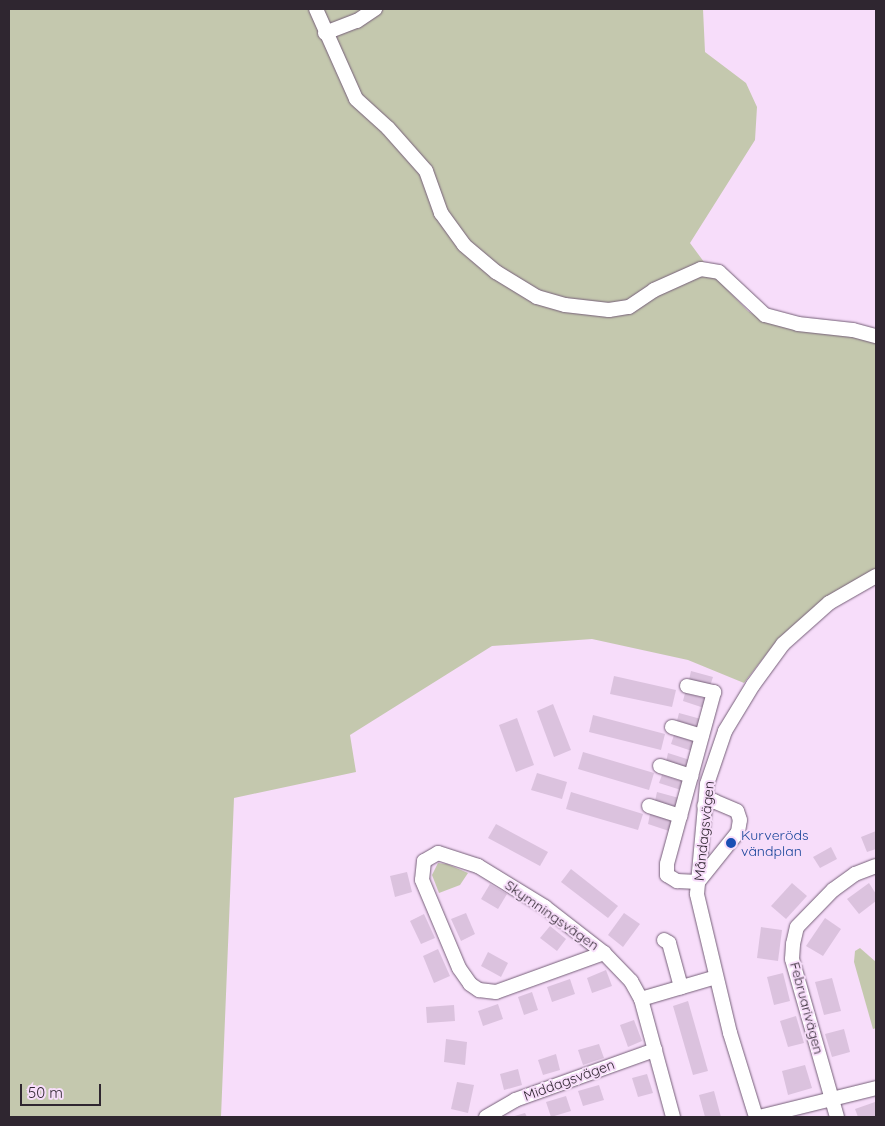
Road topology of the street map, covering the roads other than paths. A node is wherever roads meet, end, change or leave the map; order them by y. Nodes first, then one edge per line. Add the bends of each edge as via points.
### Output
1 (316, 9) edge
2 (375, 9) edge
3 (325, 33) junction
4 (876, 336) edge
5 (876, 576) edge
6 (687, 686) dead end
7 (672, 728) dead end
8 (702, 736) junction
9 (660, 766) dead end
10 (691, 776) junction
11 (649, 806) dead end
12 (704, 806) junction
13 (680, 816) junction
14 (876, 866) edge
15 (698, 882) junction
16 (664, 940) dead end
17 (604, 953) junction
18 (716, 977) junction
19 (681, 987) junction
20 (641, 999) junction
21 (655, 1050) junction
22 (876, 1088) edge
23 (831, 1098) junction
24 (486, 1117) edge
25 (673, 1117) edge
26 (757, 1117) edge
27 (836, 1117) edge

1 - 3 street
2 - 3 street via 357,22
3 - 4 street via 356,99 388,128 426,171 440,212 464,245 496,272 537,297 565,305 609,310 629,307 663,286 701,270 718,272 766,315 798,324
5 - 12 street, Måndagsvägen via 816,614 783,644 752,685 725,731 707,784
6 - 8 street via 714,692
7 - 8 street
8 - 10 street
9 - 10 street
10 - 13 street
11 - 13 street
12 - 15 street, Måndagsvägen
12 - 15 street via 714,801 726,803 737,811 740,820 738,832 731,843
13 - 15 street via 667,875 677,881
14 - 23 street, Februarivägen via 855,874 833,890 797,927 793,944 792,959
15 - 18 street, Måndagsvägen via 700,911
16 - 19 street via 669,943
17 - 17 street, Skymningsvägen via 496,992 479,990 460,968 422,880 424,862 438,853 478,866 545,907
17 - 20 street, Skymningsvägen via 631,981
18 - 19 street
18 - 26 street, Måndagsvägen
19 - 20 street
20 - 21 street
21 - 24 street, Middagsvägen via 515,1100
21 - 25 street
22 - 23 street
23 - 26 street
23 - 27 street, Februarivägen

